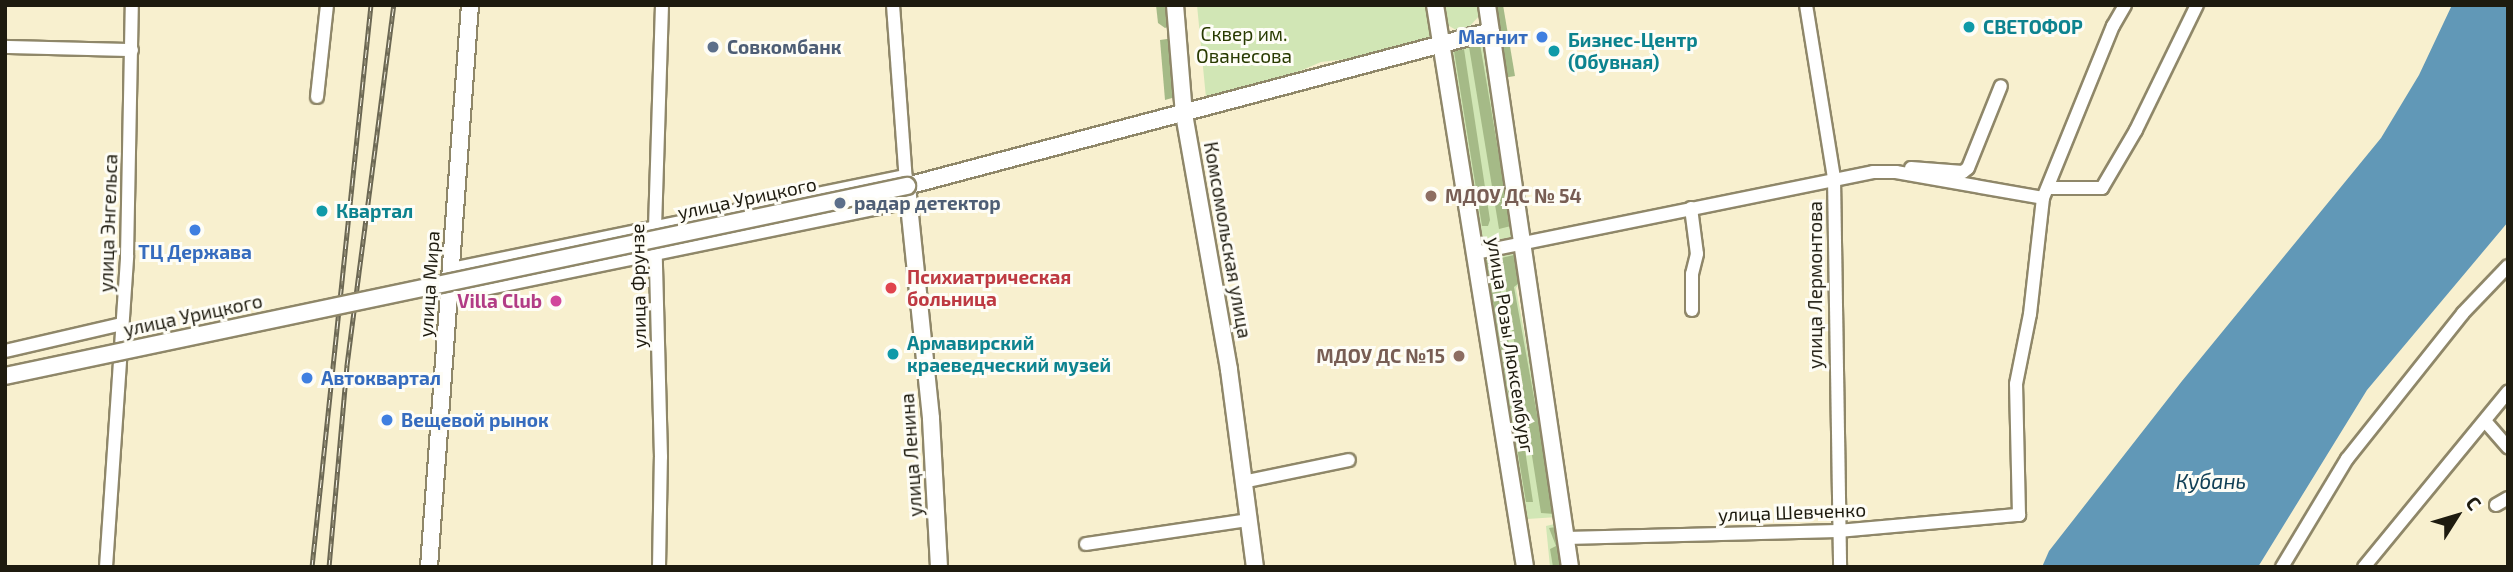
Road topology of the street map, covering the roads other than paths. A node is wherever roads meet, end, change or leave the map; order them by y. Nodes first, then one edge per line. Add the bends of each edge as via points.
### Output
1 (132, 5) edge
2 (327, 5) edge
3 (470, 5) edge
4 (662, 5) edge
5 (893, 5) edge
6 (1175, 5) edge
7 (1435, 5) edge
8 (1487, 5) edge
9 (1806, 5) edge
10 (2125, 5) edge
11 (2197, 5) edge
12 (1491, 31) junction
13 (1441, 45) junction
14 (5, 47) edge
15 (132, 50) junction
16 (2001, 86) dead end
17 (317, 97) dead end
18 (1184, 114) junction
19 (1905, 174) junction
20 (1834, 178) junction
21 (906, 181) junction
22 (2045, 193) junction
23 (909, 202) junction
24 (1691, 208) junction
25 (655, 228) junction
26 (1521, 245) junction
27 (1475, 253) junction
28 (656, 254) junction
29 (2508, 266) edge
30 (452, 269) junction
31 (450, 296) junction
32 (1692, 310) dead end
33 (122, 324) junction
34 (5, 351) edge
35 (5, 376) edge
36 (2508, 392) edge
37 (2485, 421) junction
38 (2508, 447) edge
39 (1349, 460) dead end
40 (1243, 482) junction
41 (2508, 498) edge
42 (2496, 505) dead end
43 (1248, 520) junction
44 (1838, 531) junction
45 (1566, 538) junction
46 (1086, 544) dead end
47 (106, 567) edge
48 (429, 567) edge
49 (659, 567) edge
50 (939, 567) edge
51 (1255, 567) edge
52 (1525, 567) edge
53 (1570, 567) edge
54 (1840, 567) edge
55 (2282, 567) edge
56 (2364, 567) edge

1 - 15 street, улица Энгельса
2 - 17 street
3 - 30 main road, улица Мира
4 - 25 street, улица Фрунзе
5 - 21 street, улица Ленина
6 - 18 main road, Комсомольская улица
7 - 13 main road, улица Розы Люксембург
8 - 12 main road, улица Розы Люксембург
9 - 20 street, улица Лермонтова
10 - 22 street
11 - 22 street via 2102,188
12 - 13 main road, улица Урицкого
12 - 26 main road, улица Розы Люксембург
13 - 18 main road, улица Урицкого
13 - 27 main road, улица Розы Люксембург
14 - 15 street
15 - 33 street, улица Энгельса
16 - 19 street via 1968,168 1962,172 1910,167
18 - 21 main road, улица Урицкого
18 - 40 main road, Комсомольская улица via 1229,370
19 - 20 street via 1873,172
19 - 22 street
20 - 24 street
20 - 44 street, улица Лермонтова
21 - 23 main road, улица Ленина
21 - 25 street, улица Урицкого
21 - 35 main road, улица Урицкого, bridge
22 - 44 street, улица Шевченко via 2016,384 2019,515
23 - 28 street, улица Урицкого
23 - 50 main road, улица Ленина via 931,418
24 - 26 street
24 - 32 street via 1697,254
25 - 28 street, улица Фрунзе
25 - 30 street, улица Урицкого
26 - 27 street
26 - 45 main road, улица Розы Люксембург
27 - 52 main road, улица Розы Люксембург
28 - 31 street, улица Урицкого
28 - 49 street, улица Фрунзе
29 - 55 street via 2463,313 2347,459
30 - 31 main road, улица Мира
31 - 48 main road, улица Мира
33 - 34 street
33 - 47 street, улица Энгельса
36 - 37 street
37 - 38 street
37 - 56 street
39 - 40 street
40 - 43 main road, Комсомольская улица
41 - 42 street
43 - 46 street
43 - 51 main road, Комсомольская улица
44 - 45 street, улица Шевченко
44 - 54 street, улица Лермонтова
45 - 53 main road, улица Розы Люксембург

